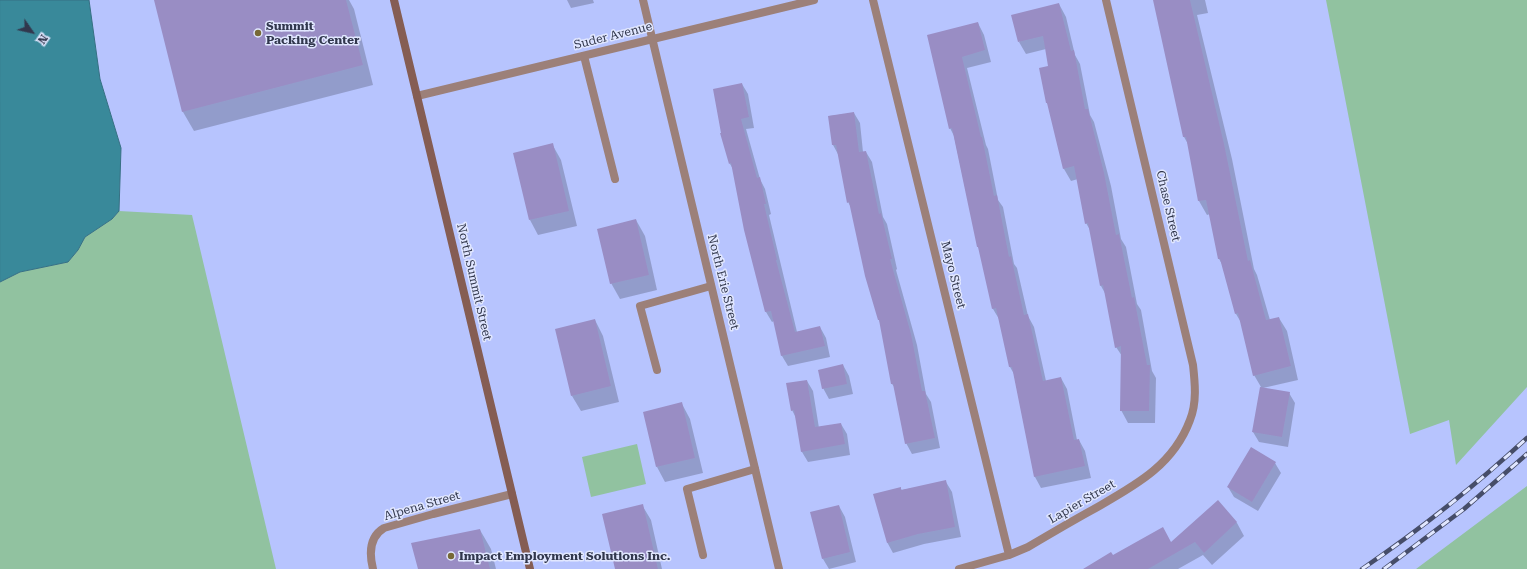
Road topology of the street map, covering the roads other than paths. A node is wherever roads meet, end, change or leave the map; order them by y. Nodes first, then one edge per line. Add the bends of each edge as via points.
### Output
1 (394, 0) edge
2 (642, 0) edge
3 (814, 0) edge
4 (874, 0) edge
5 (1106, 0) edge
6 (652, 39) junction
7 (584, 56) junction
8 (417, 96) junction
9 (615, 179) dead end
10 (711, 286) junction
11 (657, 370) dead end
12 (1191, 419) joint
13 (755, 469) junction
14 (512, 494) junction
15 (703, 555) dead end
16 (1009, 555) junction
17 (372, 569) edge
18 (530, 569) edge
19 (779, 569) edge
20 (959, 569) edge

1 - 8 main road, North Summit Street
2 - 6 street, North Erie Street
3 - 6 street, Suder Avenue
4 - 16 street, Mayo Street
5 - 12 street, Chase Street via 1193,365 1195,390
6 - 7 street, Suder Avenue
6 - 10 street, North Erie Street
7 - 8 street, Suder Avenue
7 - 9 street
8 - 14 main road, North Summit Street
10 - 11 street via 640,306
10 - 13 street, North Erie Street
12 - 16 street, Lapier Street via 1169,456 1138,484 1028,547
13 - 15 street via 687,489
13 - 19 street, North Erie Street
14 - 17 street, Alpena Street via 384,528 377,532 371,545
14 - 18 main road, North Summit Street
16 - 20 street, Lapier Street

